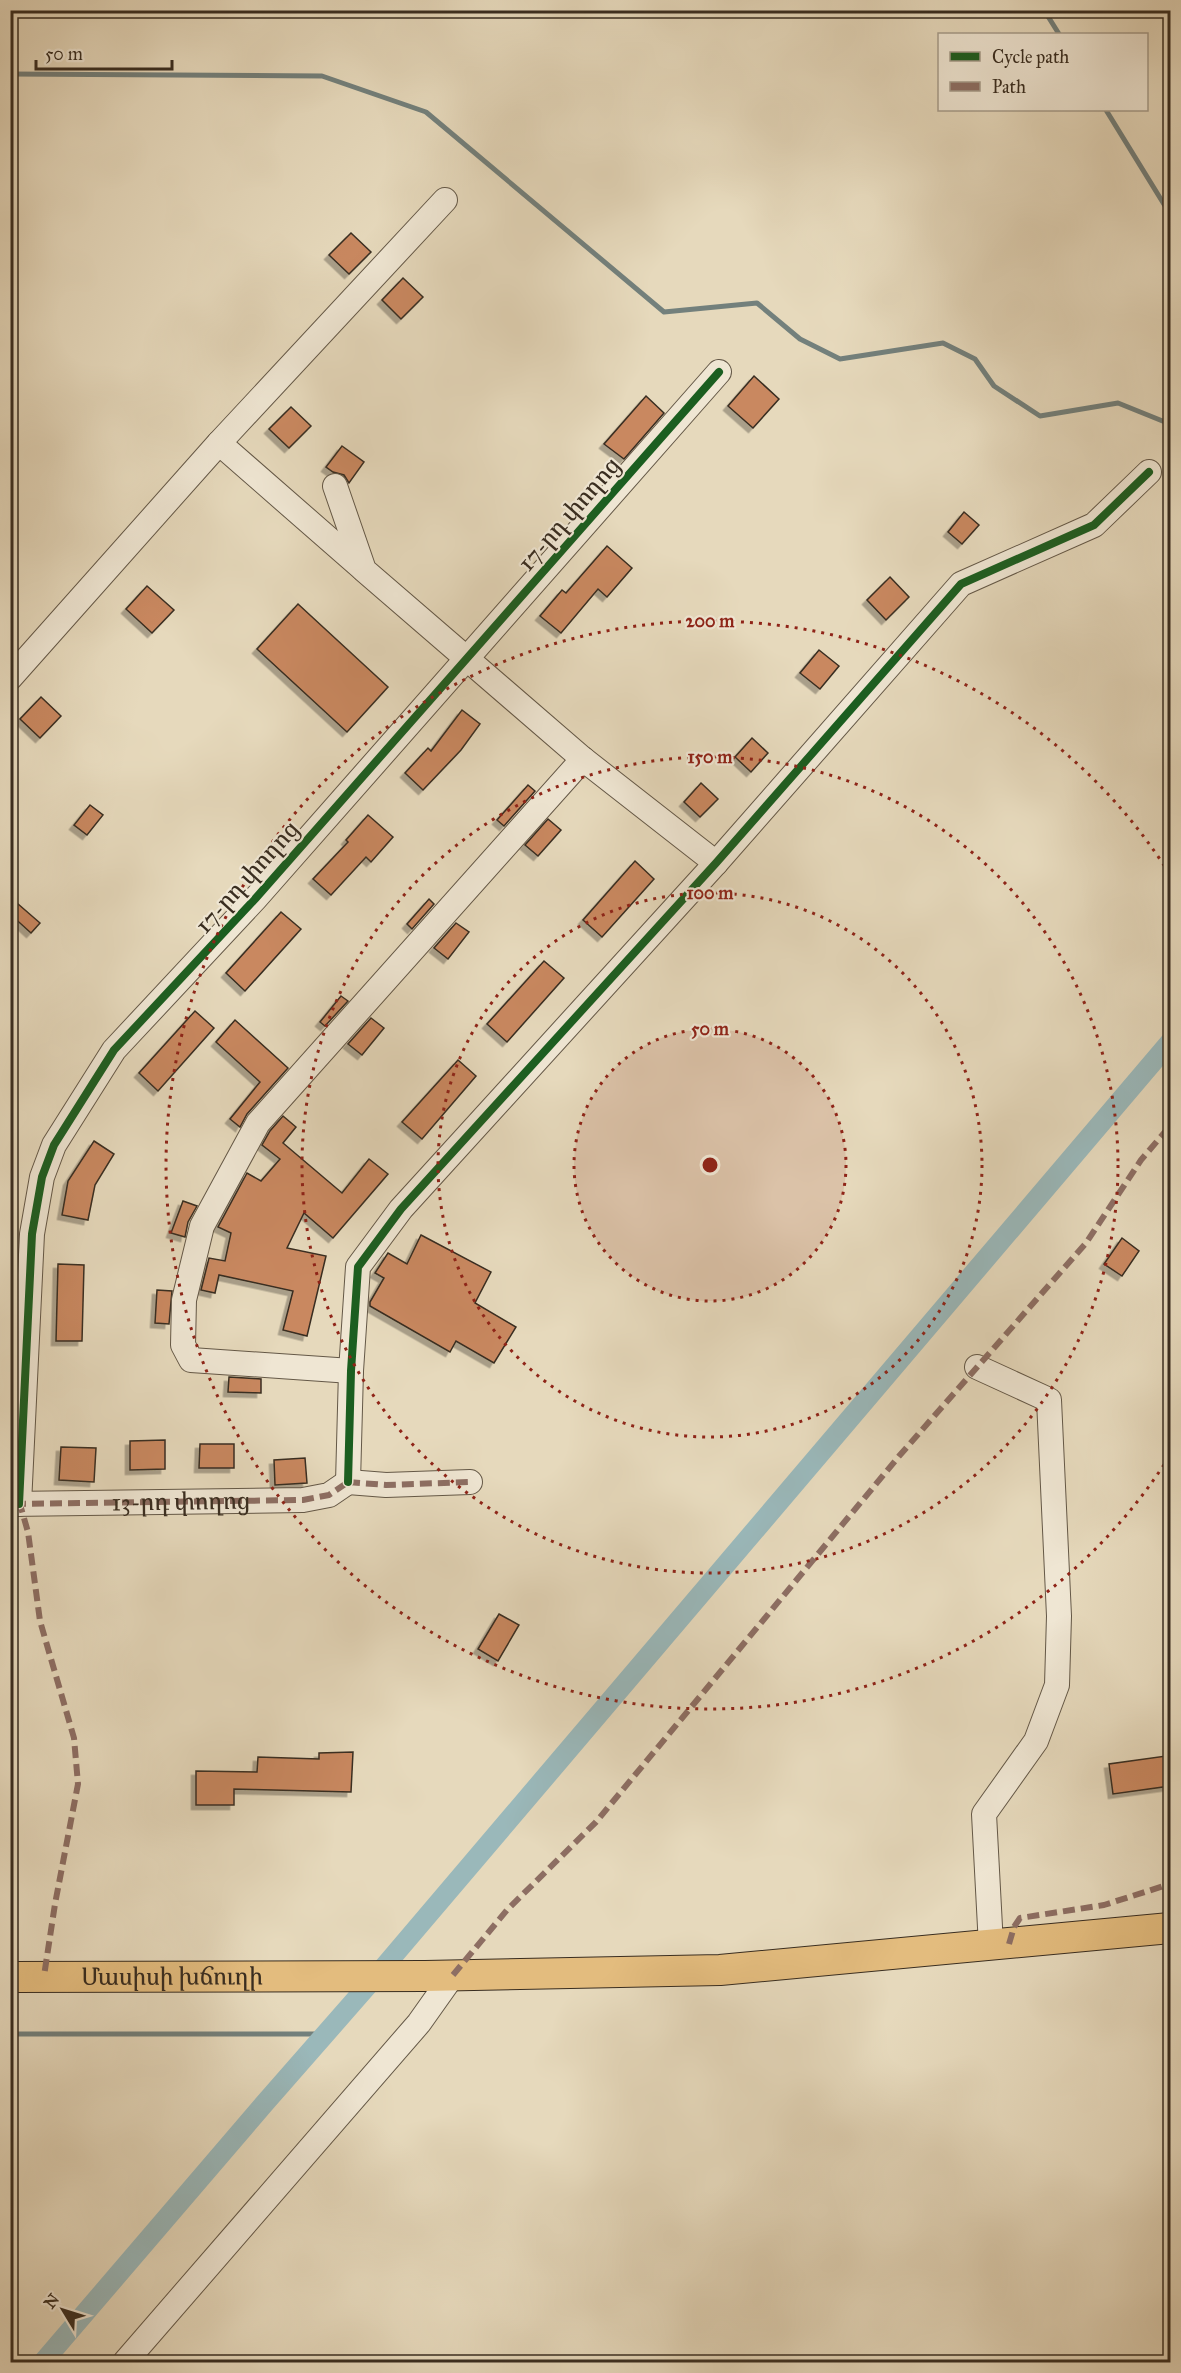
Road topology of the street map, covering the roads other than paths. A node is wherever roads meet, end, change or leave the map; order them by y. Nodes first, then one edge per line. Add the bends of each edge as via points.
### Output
1 (445, 200) dead end
2 (719, 372) dead end
3 (219, 443) junction
4 (1149, 472) dead end
5 (335, 486) dead end
6 (364, 570) junction
7 (466, 659) junction
8 (10, 678) edge
9 (583, 759) junction
10 (716, 863) junction
11 (977, 1367) dead end
12 (351, 1371) junction
13 (348, 1482) junction
14 (470, 1482) dead end
15 (15, 1504) edge
16 (1170, 1928) edge
17 (992, 1946) junction
18 (439, 1975) junction
19 (10, 1977) edge
20 (125, 2362) edge

1 - 3 street
2 - 7 street, 17-րդ փողոց
3 - 6 street
3 - 8 street
4 - 10 street via 1094,525 961,584
5 - 6 street
6 - 7 street
7 - 9 street
7 - 15 street, 17-րդ փողոց via 255,899 114,1050 54,1145 42,1177 32,1234
9 - 10 street
9 - 12 street via 258,1123 202,1226 184,1300 183,1345 191,1360
10 - 12 street via 401,1209 358,1267
11 - 17 street via 1049,1400 1059,1616 1057,1686 1036,1741 984,1814
12 - 13 street
13 - 14 street
13 - 15 street, 13-րդ փողոց via 329,1495 303,1500
16 - 17 main road, Մասիսի խճուղի
17 - 18 main road, Մասիսի խճուղի via 720,1970
18 - 19 main road, Մասիսի խճուղի
18 - 20 street via 419,2023

